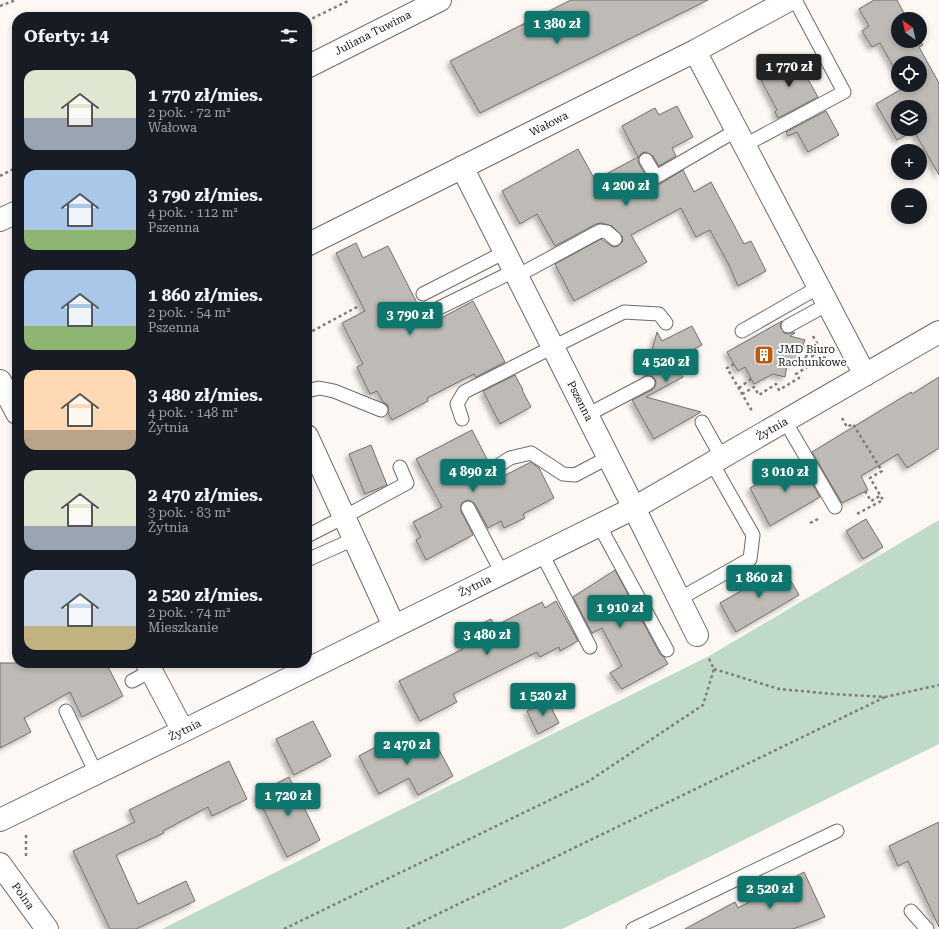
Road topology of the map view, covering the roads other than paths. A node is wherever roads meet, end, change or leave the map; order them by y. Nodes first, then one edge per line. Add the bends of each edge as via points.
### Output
1 (440, 0) edge
2 (789, 0) edge
3 (795, 0) edge
4 (695, 50) junction
5 (312, 64) edge
6 (741, 138) junction
7 (646, 160) dead end
8 (462, 167) junction
9 (12, 214) edge
10 (0, 220) edge
11 (615, 239) dead end
12 (312, 242) edge
13 (512, 266) junction
14 (423, 294) dead end
15 (824, 296) junction
16 (433, 312) dead end
17 (666, 323) dead end
18 (788, 326) dead end
19 (742, 331) dead end
20 (939, 332) edge
21 (553, 347) junction
22 (862, 368) junction
23 (12, 376) edge
24 (0, 380) edge
25 (648, 383) dead end
26 (312, 390) edge
27 (12, 403) edge
28 (381, 410) dead end
29 (587, 415) junction
30 (462, 419) dead end
31 (785, 421) junction
32 (702, 422) dead end
33 (312, 447) edge
34 (608, 457) junction
35 (717, 460) junction
36 (498, 466) dead end
37 (400, 467) dead end
38 (835, 507) road end
39 (468, 508) dead end
40 (634, 508) junction
41 (344, 518) junction
42 (599, 525) junction
43 (312, 534) edge
44 (354, 539) junction
45 (542, 554) junction
46 (312, 558) edge
47 (502, 573) junction
48 (679, 599) junction
49 (394, 626) junction
50 (697, 635) road end
51 (590, 648) dead end
52 (667, 650) dead end
53 (312, 667) edge
54 (310, 668) edge
55 (144, 672) edge
56 (66, 711) dead end
57 (183, 731) junction
58 (96, 773) junction
59 (0, 820) edge
60 (837, 831) dead end
61 (0, 864) edge
62 (911, 911) dead end
63 (47, 929) edge
64 (633, 929) edge
65 (927, 929) edge

1 - 5 street, Juliana Tuwima
2 - 4 street, Wałowa
3 - 6 lane via 844,92
4 - 6 street
4 - 8 street, Wałowa
6 - 7 lane via 656,177
6 - 15 street
8 - 12 street, Wałowa
8 - 13 street, Pszenna
9 - 10 street
11 - 13 lane via 607,232 600,231
13 - 14 lane
13 - 16 lane
13 - 21 street, Pszenna
15 - 18 lane
15 - 19 lane
15 - 22 street
17 - 21 lane via 659,314 624,312
20 - 22 street, Żytnia
21 - 29 street, Pszenna
21 - 30 lane via 464,392 457,404
22 - 31 street, Żytnia
23 - 24 street
24 - 27 street
25 - 29 lane
26 - 28 lane via 319,388 334,391
29 - 34 street, Pszenna
31 - 35 street, Żytnia
31 - 38 lane
32 - 35 lane
33 - 41 street
34 - 36 lane via 574,475 563,474 531,453 510,458
34 - 40 street, Pszenna
35 - 40 street, Żytnia
35 - 48 lane via 753,535 750,559
37 - 41 lane via 407,483
39 - 47 lane
40 - 42 street, Żytnia
40 - 48 street, Pszenna
41 - 43 lane
41 - 44 street
42 - 45 street, Żytnia
42 - 52 lane
44 - 46 lane
44 - 49 street
45 - 47 street, Żytnia
45 - 51 lane
47 - 49 street, Żytnia
48 - 50 street, Pszenna
49 - 53 street, Żytnia
54 - 57 street, Żytnia
55 - 57 street
56 - 58 lane
57 - 58 street, Żytnia
58 - 59 street, Żytnia
60 - 64 lane
61 - 63 street, Polna
62 - 65 lane

